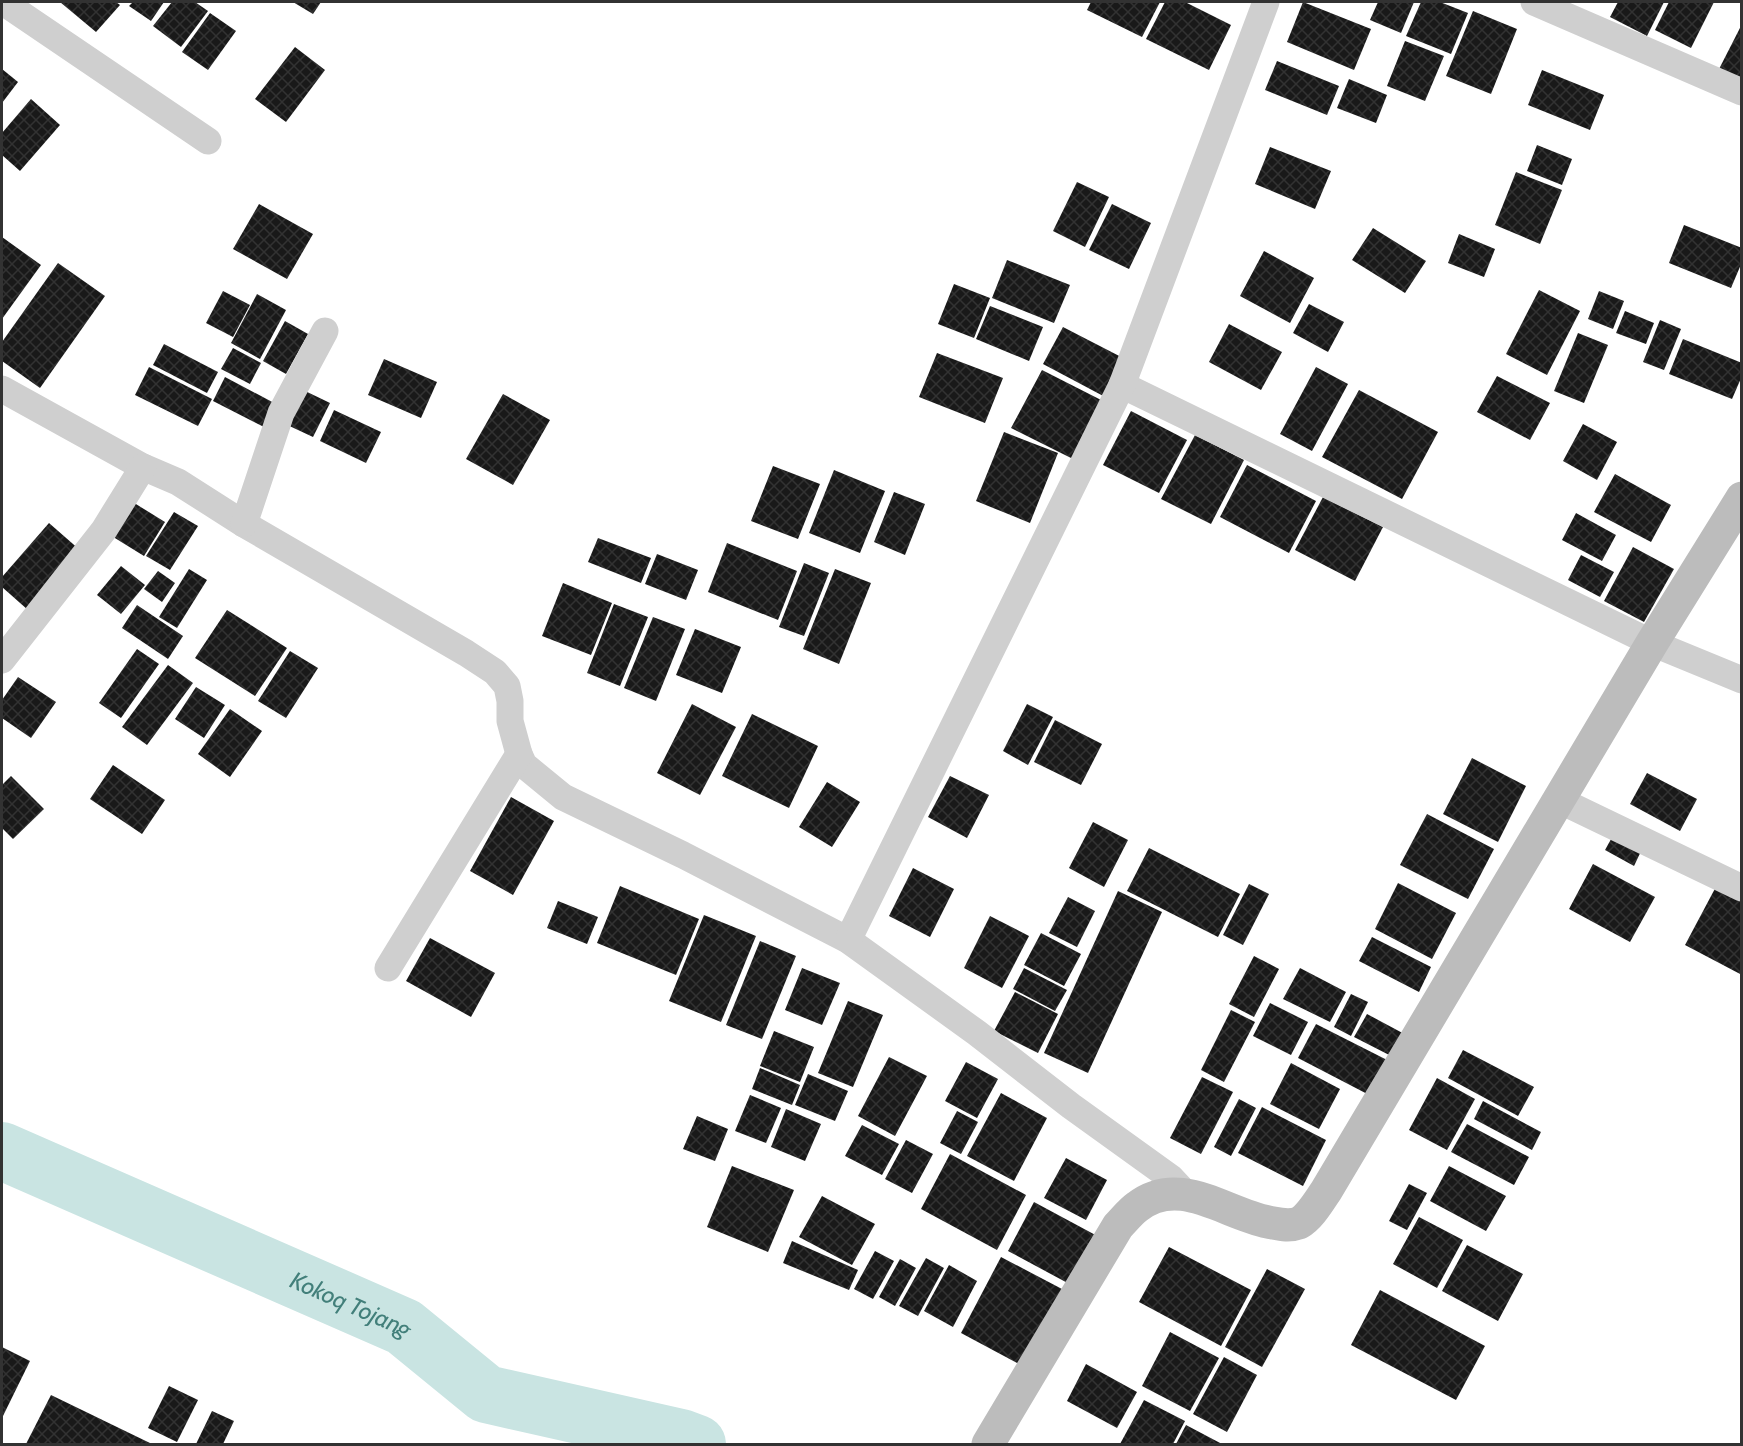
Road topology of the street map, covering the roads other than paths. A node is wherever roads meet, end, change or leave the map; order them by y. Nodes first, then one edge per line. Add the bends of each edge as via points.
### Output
1 (3, 2) edge
2 (1266, 2) edge
3 (1534, 2) edge
4 (1742, 92) edge
5 (208, 141) dead end
6 (325, 331) dead end
7 (1122, 385) junction
8 (2, 389) edge
9 (143, 467) junction
10 (1742, 498) edge
11 (244, 524) junction
12 (1652, 643) junction
13 (2, 660) edge
14 (1742, 680) edge
15 (519, 754) junction
16 (1558, 800) junction
17 (1742, 888) edge
18 (848, 940) junction
19 (388, 968) dead end
20 (1185, 1193) junction
21 (988, 1444) edge

1 - 5 street
2 - 7 street
3 - 4 street
6 - 11 street via 281,414
7 - 12 street
7 - 18 street
8 - 9 street
9 - 11 street via 178,482
9 - 13 street via 104,530
10 - 12 street
11 - 15 street via 495,672 507,686 510,721
12 - 14 street
12 - 16 street
15 - 18 street via 524,765 563,796
15 - 19 street
16 - 17 street
16 - 20 street via 1326,1191 1301,1222 1289,1226 1258,1220
18 - 20 street via 1171,1178
20 - 21 street via 1159,1195 1138,1206 1118,1227

